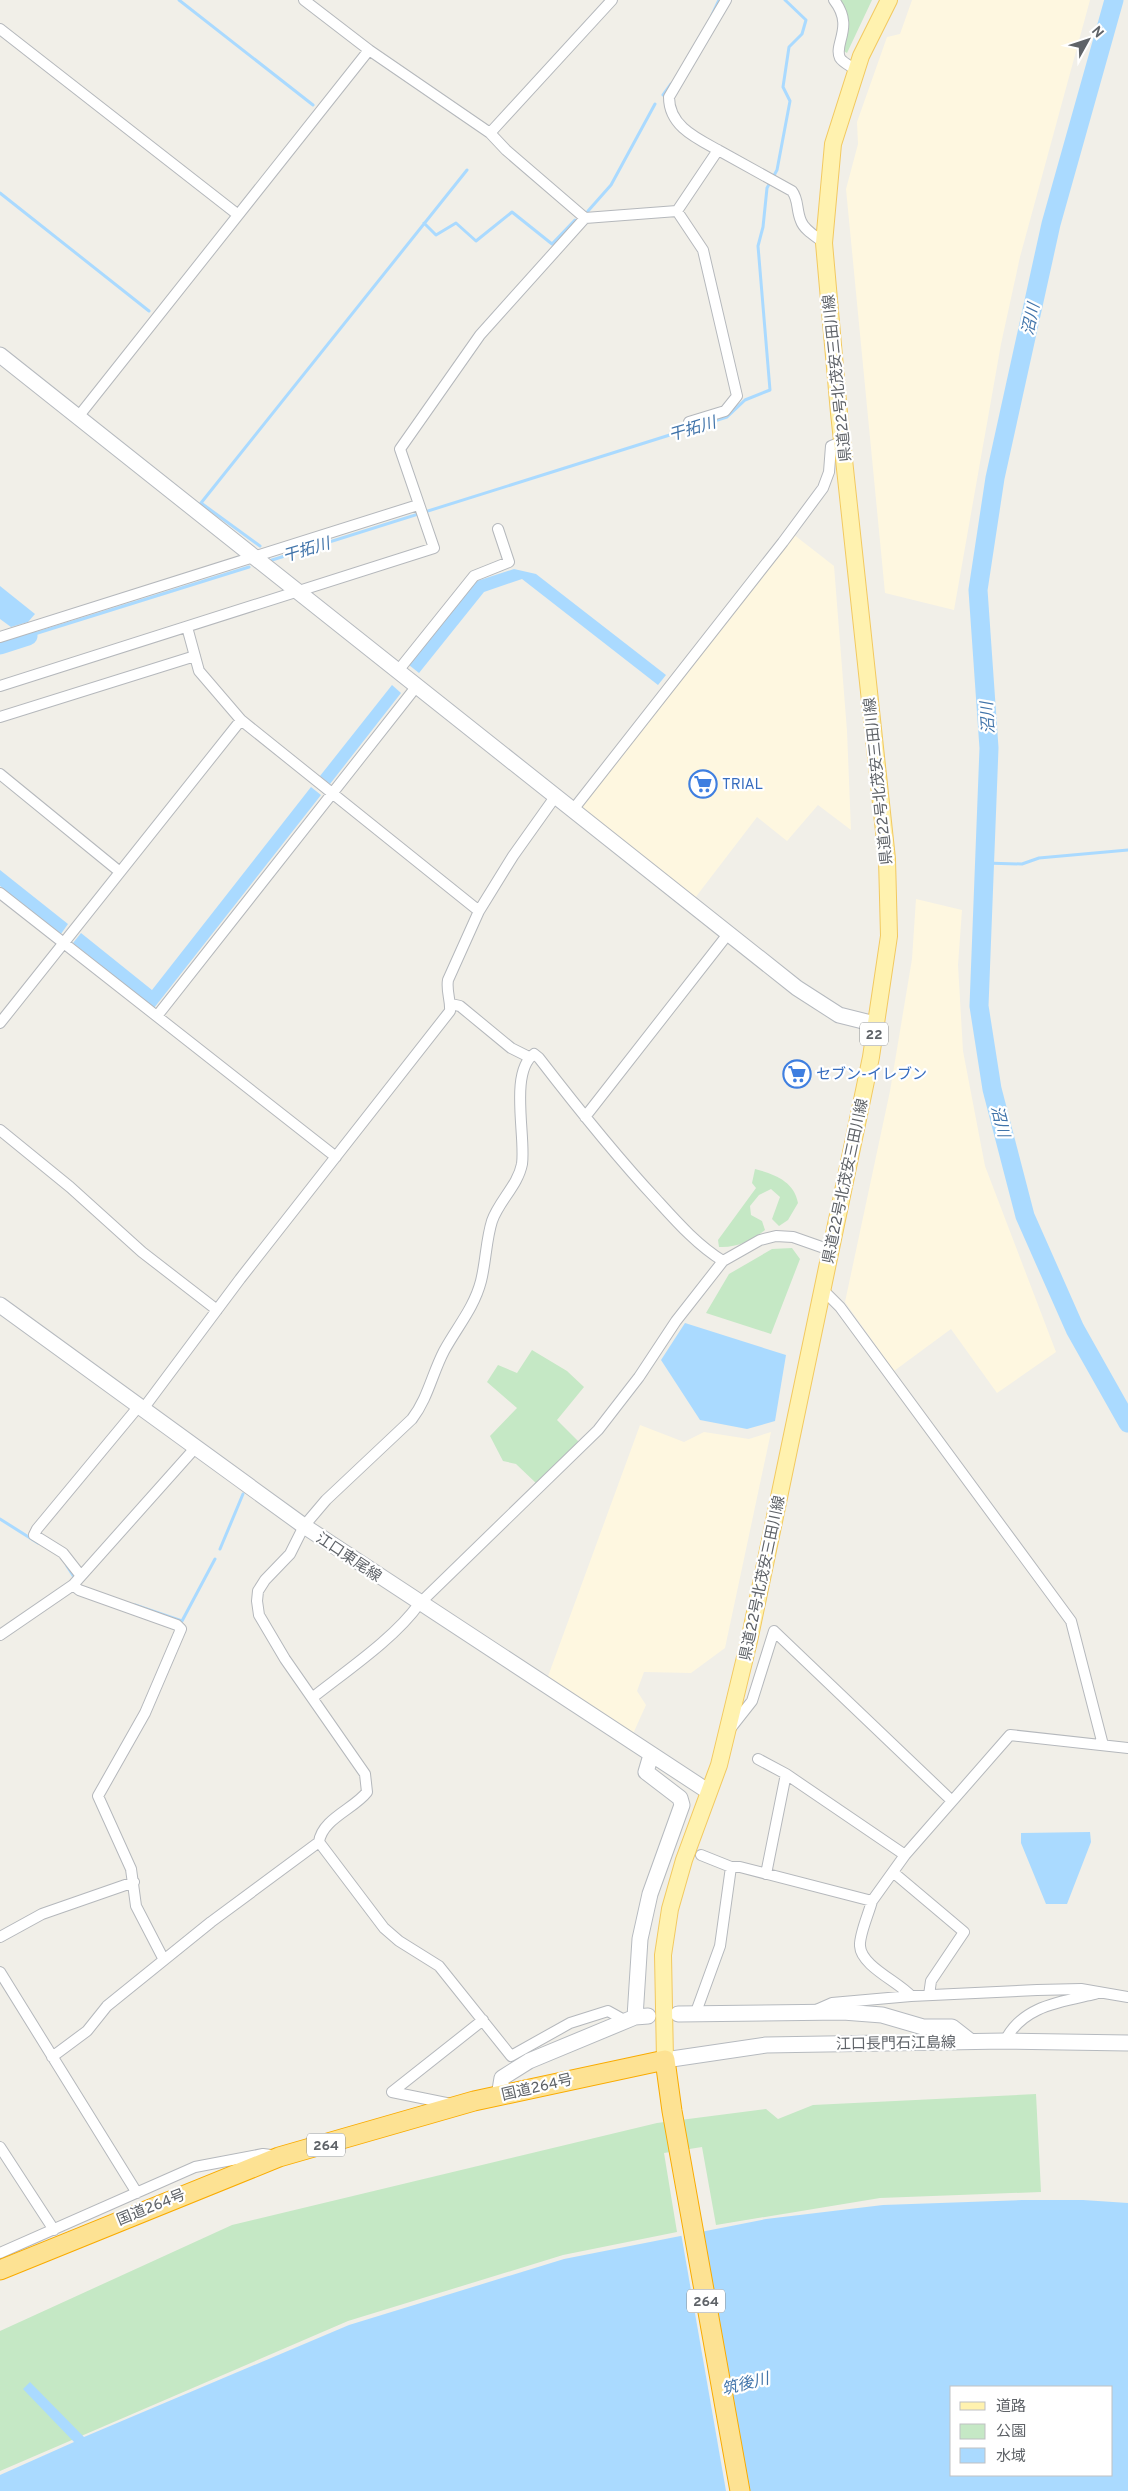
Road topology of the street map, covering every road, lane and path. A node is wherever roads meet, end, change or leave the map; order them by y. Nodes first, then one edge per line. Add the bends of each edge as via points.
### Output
1 (304, 0) edge
2 (612, 0) edge
3 (726, 0) edge
4 (834, 0) edge
5 (889, 0) edge
6 (0, 30) edge
7 (369, 50) junction
8 (856, 70) junction
9 (490, 133) junction
10 (718, 150) junction
11 (677, 212) junction
12 (237, 214) junction
13 (585, 218) junction
14 (824, 243) junction
15 (0, 355) edge
16 (78, 417) junction
17 (689, 422) dead end
18 (843, 441) junction
19 (420, 510) junction
20 (498, 529) dead end
21 (254, 556) junction
22 (297, 592) junction
23 (187, 627) junction
24 (0, 637) edge
25 (195, 656) junction
26 (397, 672) junction
27 (0, 686) edge
28 (416, 687) junction
29 (0, 717) edge
30 (241, 720) junction
31 (0, 774) edge
32 (332, 794) junction
33 (555, 797) junction
34 (572, 811) junction
35 (120, 872) junction
36 (0, 893) edge
37 (479, 911) junction
38 (728, 934) junction
39 (64, 943) junction
40 (451, 1004) junction
41 (157, 1016) junction
42 (0, 1023) edge
43 (875, 1024) junction
44 (529, 1058) junction
45 (585, 1117) junction
46 (0, 1130) edge
47 (336, 1157) junction
48 (830, 1250) junction
49 (722, 1261) junction
50 (822, 1289) junction
51 (0, 1305) edge
52 (217, 1310) junction
53 (141, 1408) junction
54 (196, 1447) junction
55 (304, 1526) junction
56 (81, 1576) junction
57 (73, 1585) junction
58 (419, 1604) junction
59 (0, 1635) edge
60 (312, 1698) junction
61 (727, 1734) junction
62 (1103, 1745) junction
63 (1128, 1748) edge
64 (651, 1755) junction
65 (758, 1758) dead end
66 (786, 1774) junction
67 (709, 1792) junction
68 (951, 1800) junction
69 (319, 1842) junction
70 (905, 1854) junction
71 (701, 1855) dead end
72 (731, 1868) junction
73 (894, 1873) junction
74 (766, 1874) junction
75 (134, 1882) junction
76 (872, 1901) junction
77 (0, 1937) edge
78 (164, 1960) junction
79 (0, 1972) edge
80 (1128, 1989) edge
81 (1099, 1993) junction
82 (929, 1995) junction
83 (911, 1996) junction
84 (1128, 1997) edge
85 (696, 2012) junction
86 (807, 2013) junction
87 (678, 2014) dead end
88 (636, 2018) junction
89 (483, 2020) junction
90 (1005, 2040) junction
91 (970, 2041) junction
92 (1128, 2043) edge
93 (52, 2057) junction
94 (665, 2060) junction
95 (499, 2096) junction
96 (459, 2106) junction
97 (0, 2147) edge
98 (279, 2157) junction
99 (137, 2193) junction
100 (54, 2230) junction
101 (0, 2253) edge
102 (0, 2270) edge
103 (740, 2491) edge

1 - 7 street
2 - 9 street
3 - 10 street via 669,97 677,122 687,132
4 - 8 street via 842,14 844,27 838,53 841,60
5 - 8 main road, 県道22号北茂安三田川線 / 22
6 - 12 street
7 - 9 street
7 - 12 street
8 - 14 main road, 県道22号北茂安三田川線 / 22 via 833,144
9 - 13 street
10 - 11 street
10 - 14 street via 792,191 797,197 800,220
11 - 13 street
11 - 17 street via 703,250 737,396 725,411
12 - 16 street
13 - 19 street via 480,335 400,449
14 - 18 main road, 県道22号北茂安三田川線 / 22
15 - 16 street
16 - 21 street
18 - 34 street via 831,446 829,472 817,496
18 - 43 main road, 県道22号北茂安三田川線 / 22 via 887,859 888,936
19 - 21 street
19 - 22 street via 434,548
20 - 26 street via 509,562 474,576
21 - 22 street
21 - 24 street
22 - 23 street
22 - 26 street
23 - 25 street
23 - 27 street
25 - 29 street
25 - 30 street via 199,671
26 - 28 street
28 - 32 street
28 - 33 street
30 - 32 street
30 - 35 street
31 - 35 street
32 - 37 street
32 - 41 street
33 - 34 street
33 - 37 street
34 - 38 street
35 - 39 street
36 - 39 street
37 - 40 street via 448,980 446,990
38 - 43 street via 797,988 839,1015
38 - 45 street
39 - 41 street
39 - 42 street
40 - 44 street via 460,1006 511,1048
40 - 47 street via 450,1011
41 - 47 street
43 - 48 main road, 県道22号北茂安三田川線 / 22 via 871,1057
44 - 45 street via 534,1054 539,1058
44 - 55 street via 521,1083 522,1164 492,1222 480,1282 469,1313 444,1352 423,1405 326,1500
45 - 49 street via 676,1221
46 - 52 street via 142,1252
47 - 52 street
48 - 49 street via 792,1237 776,1236 760,1240
48 - 50 main road, 県道22号北茂安三田川線 / 22
49 - 58 street via 598,1430
50 - 61 main road, 県道22号北茂安三田川線 / 22
50 - 62 street via 840,1306 1071,1621
51 - 53 street, 江口東尾線
52 - 53 street
53 - 54 street, 江口東尾線
53 - 56 street via 34,1535 63,1553
54 - 55 street, 江口東尾線
54 - 56 street
55 - 58 street, 江口東尾線
55 - 60 street via 290,1554 258,1591 257,1601 259,1615
56 - 57 street
57 - 59 street
57 - 75 street via 181,1629 145,1713 98,1796
58 - 60 street via 358,1662
58 - 64 street, 江口東尾線
60 - 69 street via 361,1768 368,1786 363,1798 326,1826
61 - 67 main road, 県道22号北茂安三田川線 / 22
61 - 68 street via 752,1701 774,1631
62 - 63 street
62 - 68 street via 1010,1736
64 - 67 street, 江口東尾線
64 - 88 street via 646,1772 682,1801 682,1805 674,1844 650,1894 640,1939
65 - 66 street
66 - 70 street
66 - 74 street
67 - 94 main road, 県道22号北茂安三田川線 / 22 via 670,1910 664,1955
68 - 70 street
69 - 78 street
69 - 89 street via 384,1928 439,1966
70 - 73 street
71 - 72 street
72 - 74 street via 740,1867
72 - 85 street via 720,1946
73 - 76 street
73 - 82 street via 964,1932 931,1980
74 - 76 street
75 - 77 street via 42,1914
75 - 78 street via 136,1906
76 - 83 street via 860,1946 862,1955 870,1965
78 - 93 street via 107,2006 87,2031
79 - 93 street
80 - 81 street
81 - 82 street via 1072,1990
81 - 84 street
81 - 90 street via 1034,2010 1012,2027
82 - 83 street
83 - 86 street via 832,2003
85 - 86 street
85 - 87 street
86 - 91 street via 882,2014 923,2027 952,2027
88 - 89 street via 608,2011 570,2023 511,2056
88 - 95 street via 529,2061 502,2078
89 - 96 street via 392,2092
90 - 91 street, 江口長門石江島線
90 - 92 street, 江口長門石江島線
91 - 94 street, 江口長門石江島線 via 766,2046
93 - 99 street
94 - 95 highway, 国道264号 / 264
94 - 103 highway, 264
95 - 96 highway, 国道264号 / 264
96 - 98 highway, 国道264号 / 264
97 - 100 street
98 - 99 street via 263,2154 195,2167
98 - 102 highway, 国道264号 / 264
99 - 100 street
100 - 101 street

